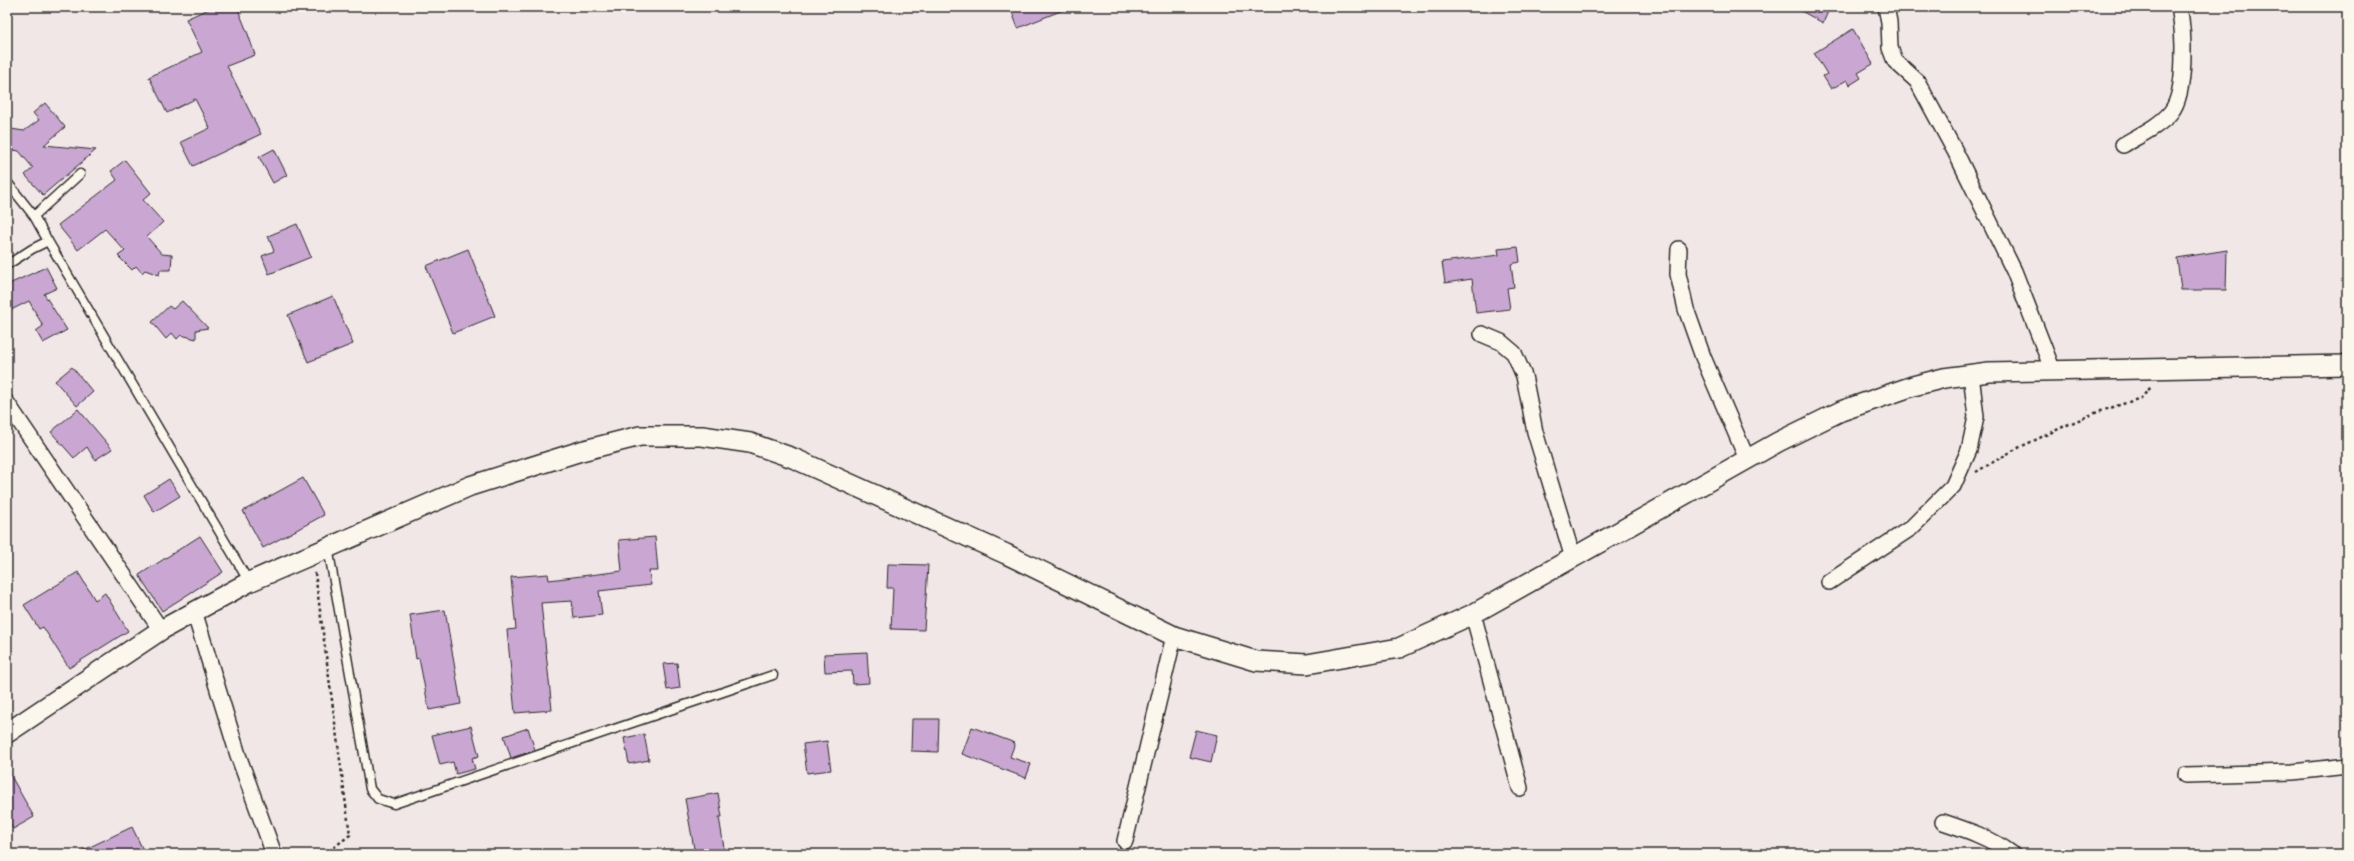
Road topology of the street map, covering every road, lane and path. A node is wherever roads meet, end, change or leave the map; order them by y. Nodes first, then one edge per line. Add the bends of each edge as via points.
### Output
1 (1886, 7) edge
2 (2179, 7) edge
3 (2123, 145) dead end
4 (80, 174) dead end
5 (7, 182) edge
6 (34, 216) junction
7 (48, 242) junction
8 (1679, 249) dead end
9 (7, 265) edge
10 (1482, 334) dead end
11 (2347, 365) edge
12 (2167, 369) junction
13 (2053, 371) junction
14 (1971, 374) junction
15 (7, 403) edge
16 (1747, 459) junction
17 (1953, 486) junction
18 (320, 550) junction
19 (1573, 558) junction
20 (249, 582) junction
21 (1829, 582) dead end
22 (194, 611) junction
23 (1473, 614) junction
24 (161, 630) junction
25 (1174, 636) junction
26 (773, 675) dead end
27 (7, 733) edge
28 (2347, 766) edge
29 (2186, 775) dead end
30 (1520, 788) dead end
31 (1943, 822) dead end
32 (1125, 841) dead end
33 (274, 854) edge
34 (325, 854) edge
35 (2012, 854) edge

1 - 13 street via 1890,48 1895,61 1917,81 1956,153 2014,271
2 - 3 street via 2182,46 2179,93 2171,112
4 - 6 lane
5 - 6 lane
6 - 7 lane
7 - 9 lane
7 - 20 lane
8 - 16 street via 1678,274 1686,309 1703,357
10 - 19 street via 1502,342 1514,353 1524,376 1534,432
11 - 12 street
12 - 13 street
12 - 17 path via 2141,398 2095,413 2054,431 2014,450
13 - 14 street
14 - 16 street via 1913,386 1841,411
14 - 17 street via 1976,417 1969,450
15 - 24 street
16 - 19 street
17 - 21 street via 1911,528
18 - 20 street
18 - 25 street via 470,486 581,451 640,436 702,436 750,443 793,458 1006,554
18 - 26 lane via 370,789 378,799 394,804
18 - 34 path via 350,835
19 - 23 street
20 - 22 street
22 - 24 street
22 - 33 street via 238,755
23 - 25 street via 1399,648 1307,664 1256,661
23 - 30 street
24 - 27 street
25 - 32 street
28 - 29 street via 2293,772
31 - 35 street via 1970,831

